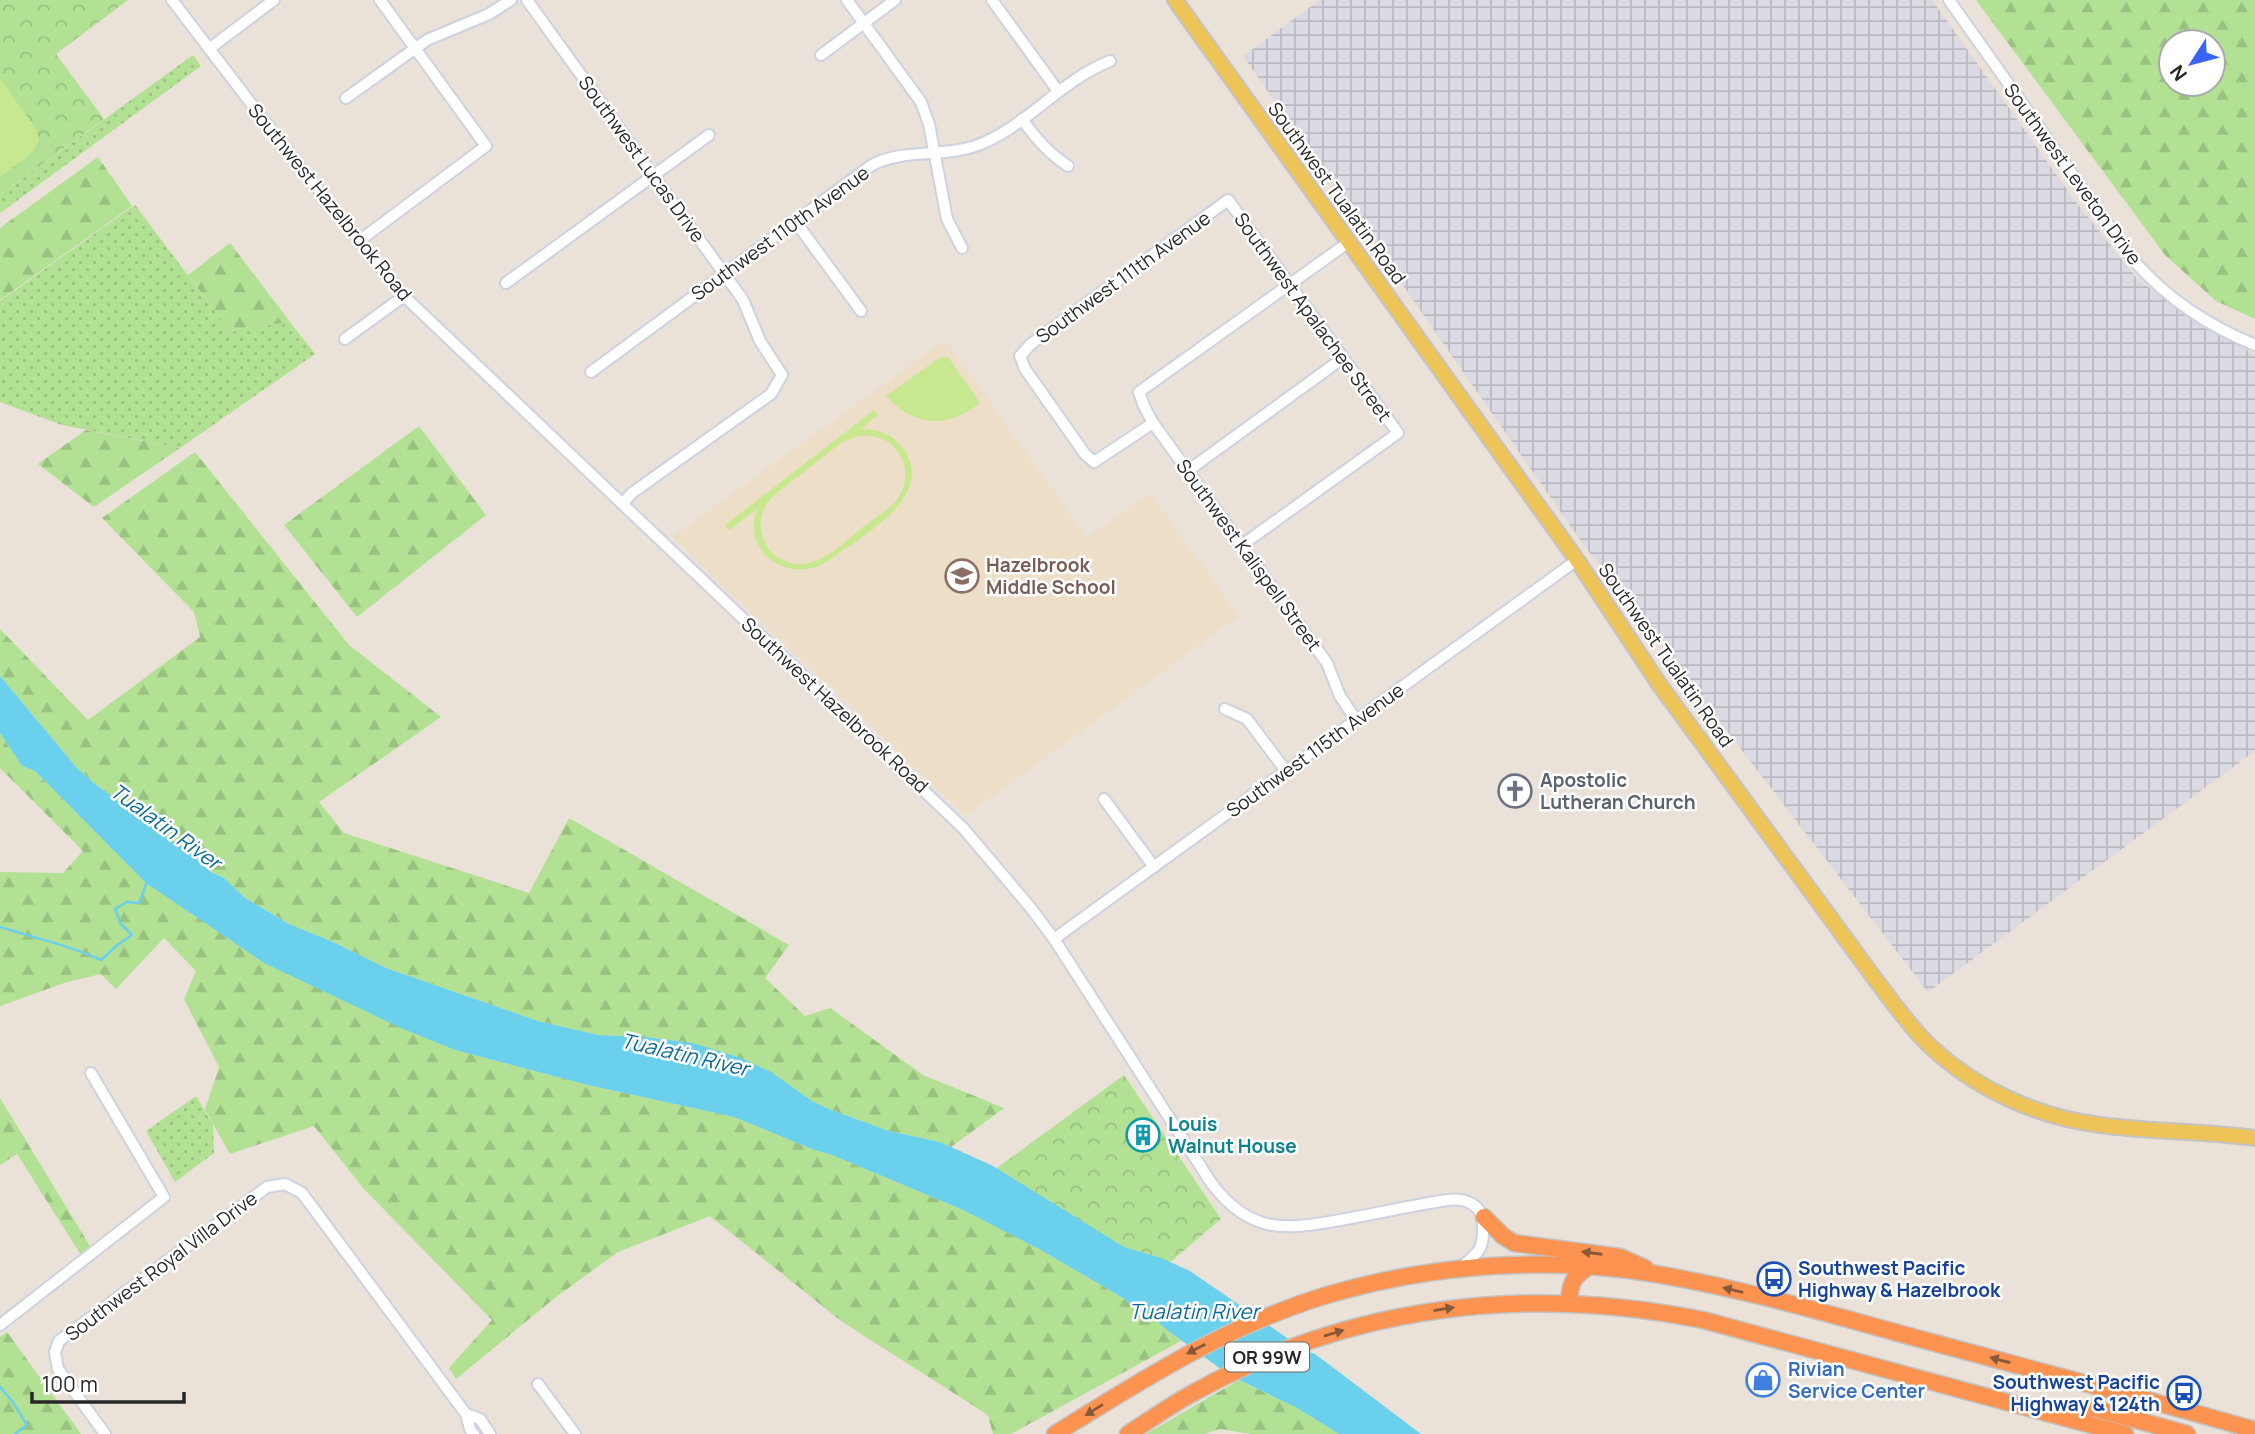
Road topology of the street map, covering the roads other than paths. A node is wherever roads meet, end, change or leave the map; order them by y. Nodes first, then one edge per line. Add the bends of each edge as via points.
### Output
1 (172, 0) edge
2 (380, 0) edge
3 (511, 0) edge
4 (527, 0) edge
5 (847, 0) edge
6 (895, 0) edge
7 (992, 0) edge
8 (1175, 0) edge
9 (1949, 0) edge
10 (270, 1) edge
11 (864, 23) junction
12 (415, 48) junction
13 (209, 49) junction
14 (821, 55) dead end
15 (1110, 61) dead end
16 (1058, 92) junction
17 (346, 97) dead end
18 (1022, 118) junction
19 (709, 135) dead end
20 (933, 153) junction
21 (1068, 166) dead end
22 (654, 175) junction
23 (1228, 200) joint
24 (795, 221) junction
25 (359, 241) junction
26 (1349, 242) junction
27 (962, 248) dead end
28 (723, 273) junction
29 (506, 283) dead end
30 (1290, 284) junction
31 (404, 296) junction
32 (861, 311) dead end
33 (345, 339) dead end
34 (2255, 345) edge
35 (1343, 358) junction
36 (591, 372) dead end
37 (1153, 423) junction
38 (1189, 470) junction
39 (623, 503) junction
40 (1242, 545) junction
41 (1577, 560) junction
42 (1225, 709) dead end
43 (1356, 720) junction
44 (1286, 771) junction
45 (1104, 799) dead end
46 (1154, 867) junction
47 (1054, 939) junction
48 (91, 1073) dead end
49 (2255, 1138) edge
50 (1484, 1217) junction
51 (1590, 1266) junction
52 (1460, 1269) junction
53 (1656, 1274) junction
54 (1569, 1303) junction
55 (0, 1325) edge
56 (538, 1384) dead end
57 (466, 1414) junction
58 (2061, 1416) junction
59 (2255, 1430) edge
60 (105, 1434) edge
61 (474, 1434) edge
62 (490, 1434) edge
63 (575, 1434) edge
64 (1055, 1434) edge
65 (1128, 1434) edge
66 (2125, 1434) edge
67 (2187, 1434) edge

1 - 13 street, Southwest Hazelbrook Road
2 - 12 street
3 - 12 street
4 - 22 street, Southwest Lucas Drive
5 - 11 street
6 - 11 street
7 - 16 street
8 - 26 main road, Southwest Tualatin Road
9 - 34 street, Southwest Leveton Drive via 2134,261 2183,308
10 - 13 street
11 - 14 street
11 - 20 street via 921,102
12 - 17 street
12 - 25 street via 486,146
13 - 25 street, Southwest Hazelbrook Road
15 - 16 street, Southwest 110th Avenue
16 - 18 street, Southwest 110th Avenue
18 - 20 street, Southwest 110th Avenue via 985,143
18 - 21 street via 1035,139
19 - 22 street
20 - 24 street, Southwest 110th Avenue via 884,159
20 - 27 street via 947,219
22 - 28 street, Southwest Lucas Drive
22 - 29 street
23 - 30 street, Southwest Apalachee Street
23 - 37 street, Southwest 111th Avenue via 1020,356 1094,462
24 - 28 street, Southwest 110th Avenue
24 - 32 street
25 - 31 street, Southwest Hazelbrook Road
26 - 30 street
26 - 41 main road, Southwest Tualatin Road
28 - 36 street, Southwest 110th Avenue
28 - 39 street, Southwest Lucas Drive via 743,300 760,341 782,375 771,394
30 - 35 street, Southwest Apalachee Street
30 - 37 street, Southwest Kalispell Street via 1139,392
31 - 33 street
31 - 39 street, Southwest Hazelbrook Road
35 - 38 street
35 - 40 street, Southwest Apalachee Street via 1398,433
37 - 38 street, Southwest Kalispell Street
38 - 40 street, Southwest Kalispell Street
39 - 47 street, Southwest Hazelbrook Road via 947,811
40 - 43 street, Southwest Kalispell Street via 1326,663 1339,696
41 - 43 street, Southwest 115th Avenue
41 - 49 main road, Southwest Tualatin Road via 1659,684 1889,998 1937,1052 1995,1092 2059,1117 2103,1126
42 - 44 street via 1247,719
43 - 44 street, Southwest 115th Avenue
44 - 46 street, Southwest 115th Avenue
45 - 46 street
46 - 47 street, Southwest 115th Avenue
47 - 50 street, Southwest Hazelbrook Road via 1212,1184 1243,1215 1272,1226 1296,1227 1454,1199 1469,1202
48 - 55 street via 164,1197
50 - 52 street via 1480,1247
53 -> 50 highway via 1620,1257 1514,1243
51 - 52 highway, OR 99W
51 - 53 highway, OR 99W
51 - 54 highway via 1573,1279
52 -> 64 highway, OR 99W via 1404,1277 1286,1309 1174,1361
59 -> 53 highway, OR 99W via 1784,1303
54 - 58 highway, OR 99W via 1703,1320
65 -> 54 highway, OR 99W via 1193,1392 1313,1339 1452,1307
56 - 63 street
57 - 60 street, Southwest Royal Villa Drive via 302,1194 293,1186 276,1184 59,1341 55,1352 58,1369
57 - 61 street, Southwest Royal Villa Drive
57 - 62 street, Southwest Royal Villa Drive via 480,1419
58 - 66 highway, OR 99W
58 - 67 highway via 2093,1408

